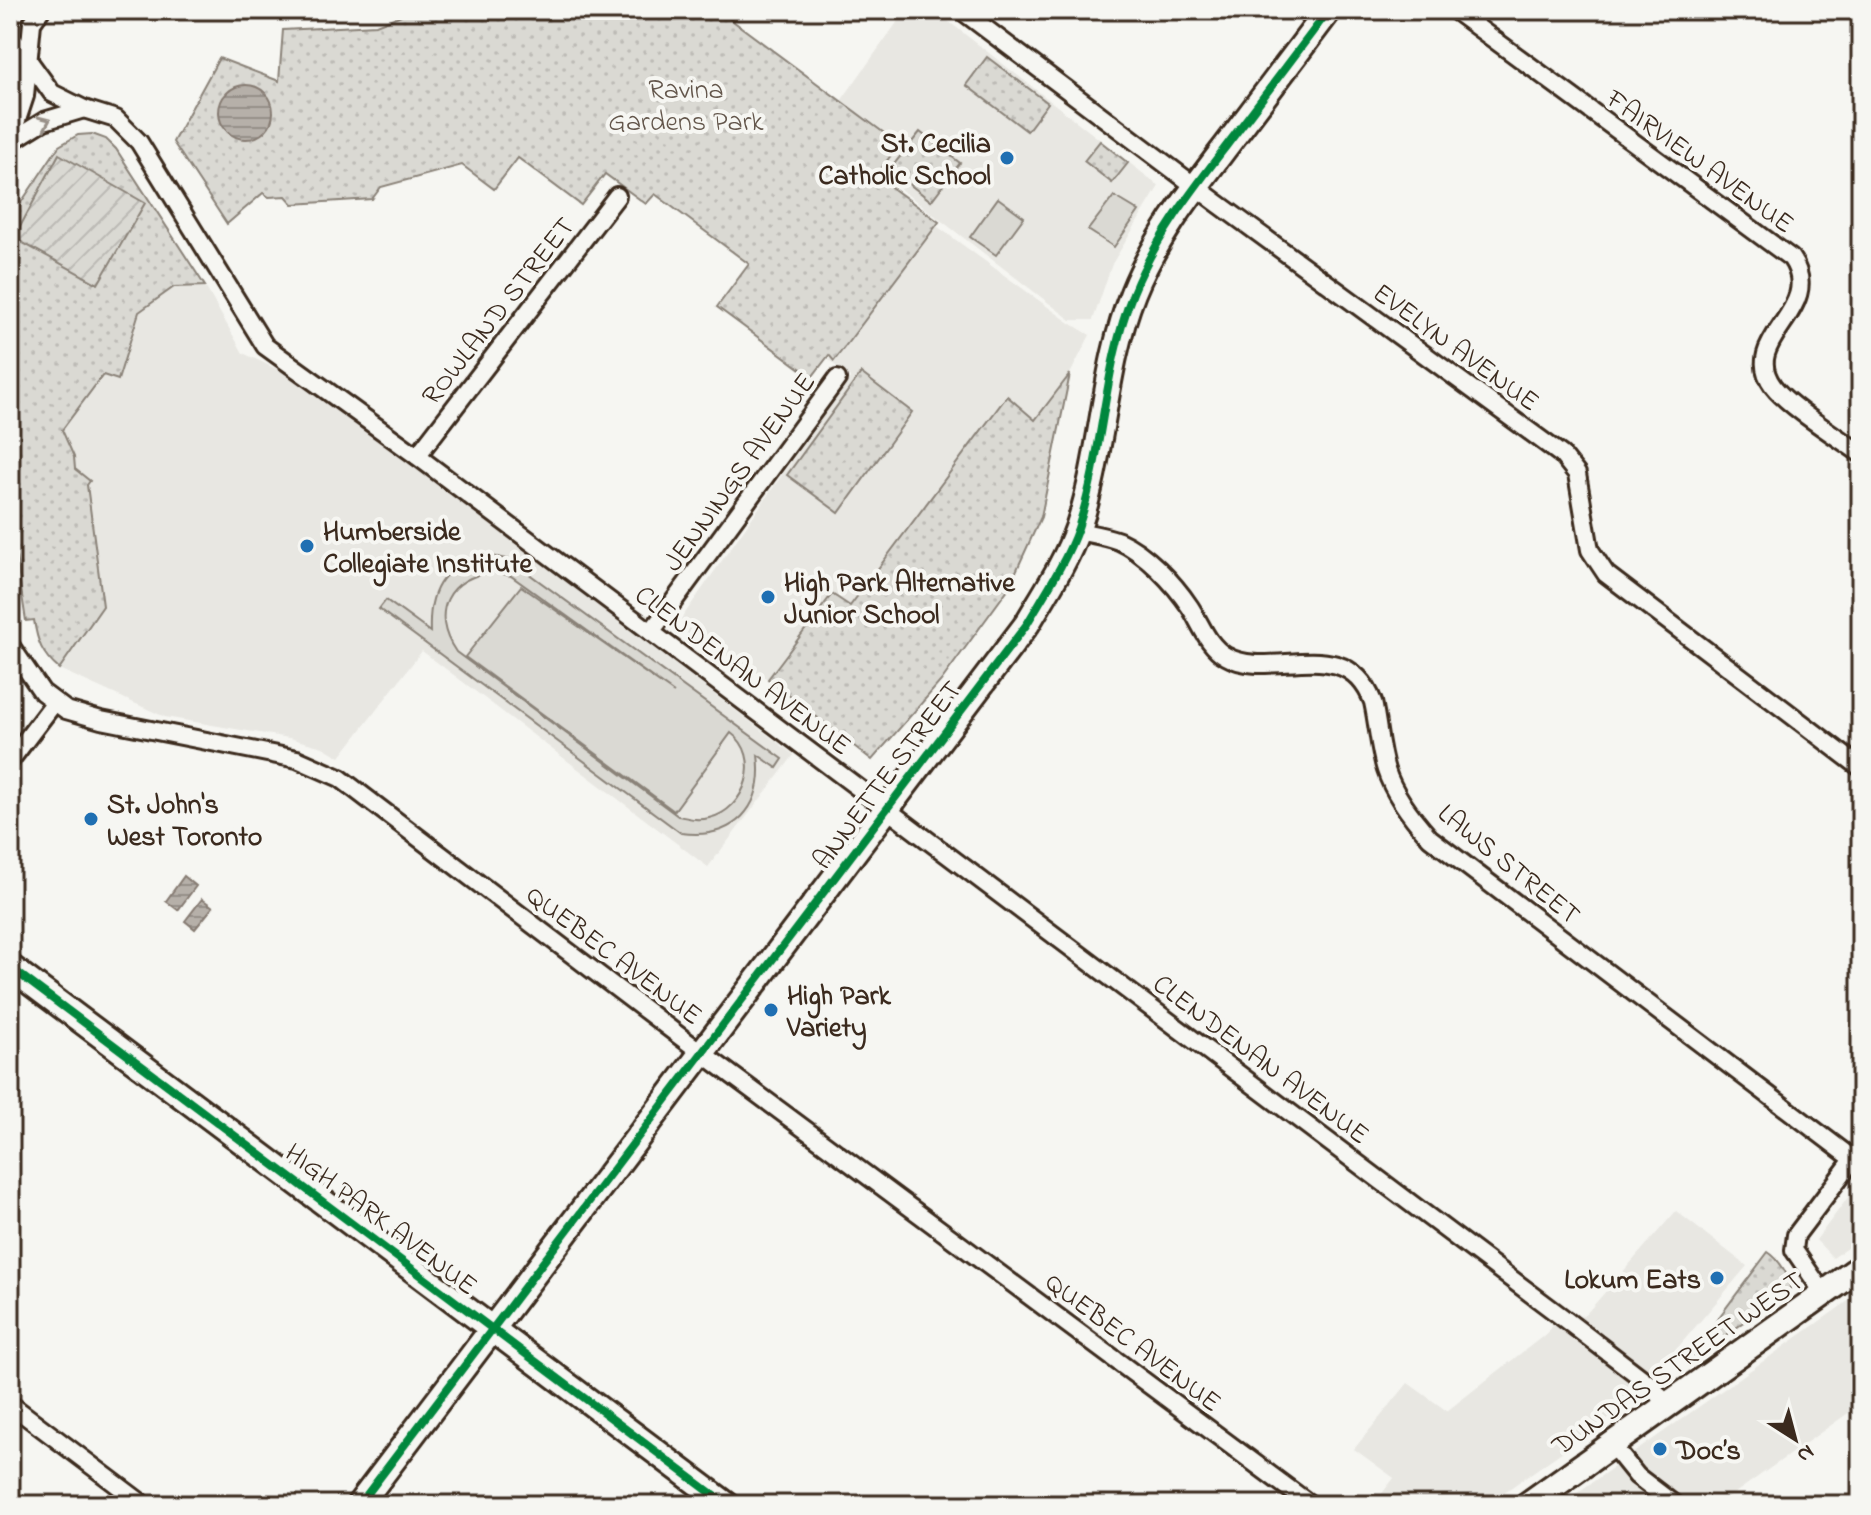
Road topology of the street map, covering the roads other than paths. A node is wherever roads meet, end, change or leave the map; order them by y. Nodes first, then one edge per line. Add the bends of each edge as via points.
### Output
1 (41, 10) edge
2 (961, 10) edge
3 (1329, 10) edge
4 (1454, 10) edge
5 (10, 35) edge
6 (28, 60) junction
7 (84, 109) junction
8 (10, 142) edge
9 (1196, 185) junction
10 (617, 196) dead end
11 (837, 379) dead end
12 (1861, 454) edge
13 (417, 456) junction
14 (1077, 531) junction
15 (651, 632) junction
16 (10, 645) edge
17 (54, 703) junction
18 (10, 761) edge
19 (1861, 768) edge
20 (887, 809) junction
21 (10, 967) edge
22 (703, 1052) junction
23 (1857, 1154) edge
24 (1861, 1267) edge
25 (1824, 1294) junction
26 (492, 1329) junction
27 (10, 1404) edge
28 (1667, 1407) junction
29 (1612, 1445) junction
30 (144, 1505) edge
31 (359, 1505) edge
32 (727, 1505) edge
33 (1311, 1505) edge
34 (1527, 1505) edge
35 (1675, 1505) edge

1 - 6 street via 32,23
2 - 9 street, EVELYN AVENUE
3 - 9 street, ANNETTE STREET
4 - 12 street, FAIRVIEW AVENUE via 1791,258 1801,292 1768,349 1769,378 1784,397
5 - 6 street, CLENDENAN AVENUE
6 - 7 street, CLENDENAN AVENUE via 52,93
6 - 8 street via 25,96
8 -> 7 street via 44,121
7 - 13 street, CLENDENAN AVENUE via 116,119 139,142 265,346
9 - 14 street, ANNETTE STREET via 1154,249 1123,318
9 - 19 street, EVELYN AVENUE via 1562,455 1577,474 1590,550 1606,574
10 - 13 street, ROWLAND STREET
11 - 15 street, JENNINGS AVENUE
13 - 15 street, CLENDENAN AVENUE
14 - 20 street, ANNETTE STREET via 1027,624
14 - 23 street, LAWS STREET via 1138,552 1183,596 1211,642 1227,657 1253,663 1324,663 1355,676 1373,702 1392,783 1430,838
15 - 20 street, CLENDENAN AVENUE
16 - 17 street, QUEBEC AVENUE
17 - 18 street
17 - 22 street, QUEBEC AVENUE via 74,714 297,759 340,778
20 - 22 street, ANNETTE STREET
20 - 28 street, CLENDENAN AVENUE via 1652,1386
21 - 26 street, HIGH PARK AVENUE
22 - 26 street, ANNETTE STREET
22 - 33 street, QUEBEC AVENUE
23 - 25 street via 1796,1235 1794,1250
24 - 25 street, DUNDAS STREET WEST
25 - 28 street, DUNDAS STREET WEST
26 - 31 street, ANNETTE STREET
26 - 32 street, HIGH PARK AVENUE
27 - 30 street
28 - 29 street, DUNDAS STREET WEST
29 - 34 street, DUNDAS STREET WEST
29 - 35 street via 1641,1480

